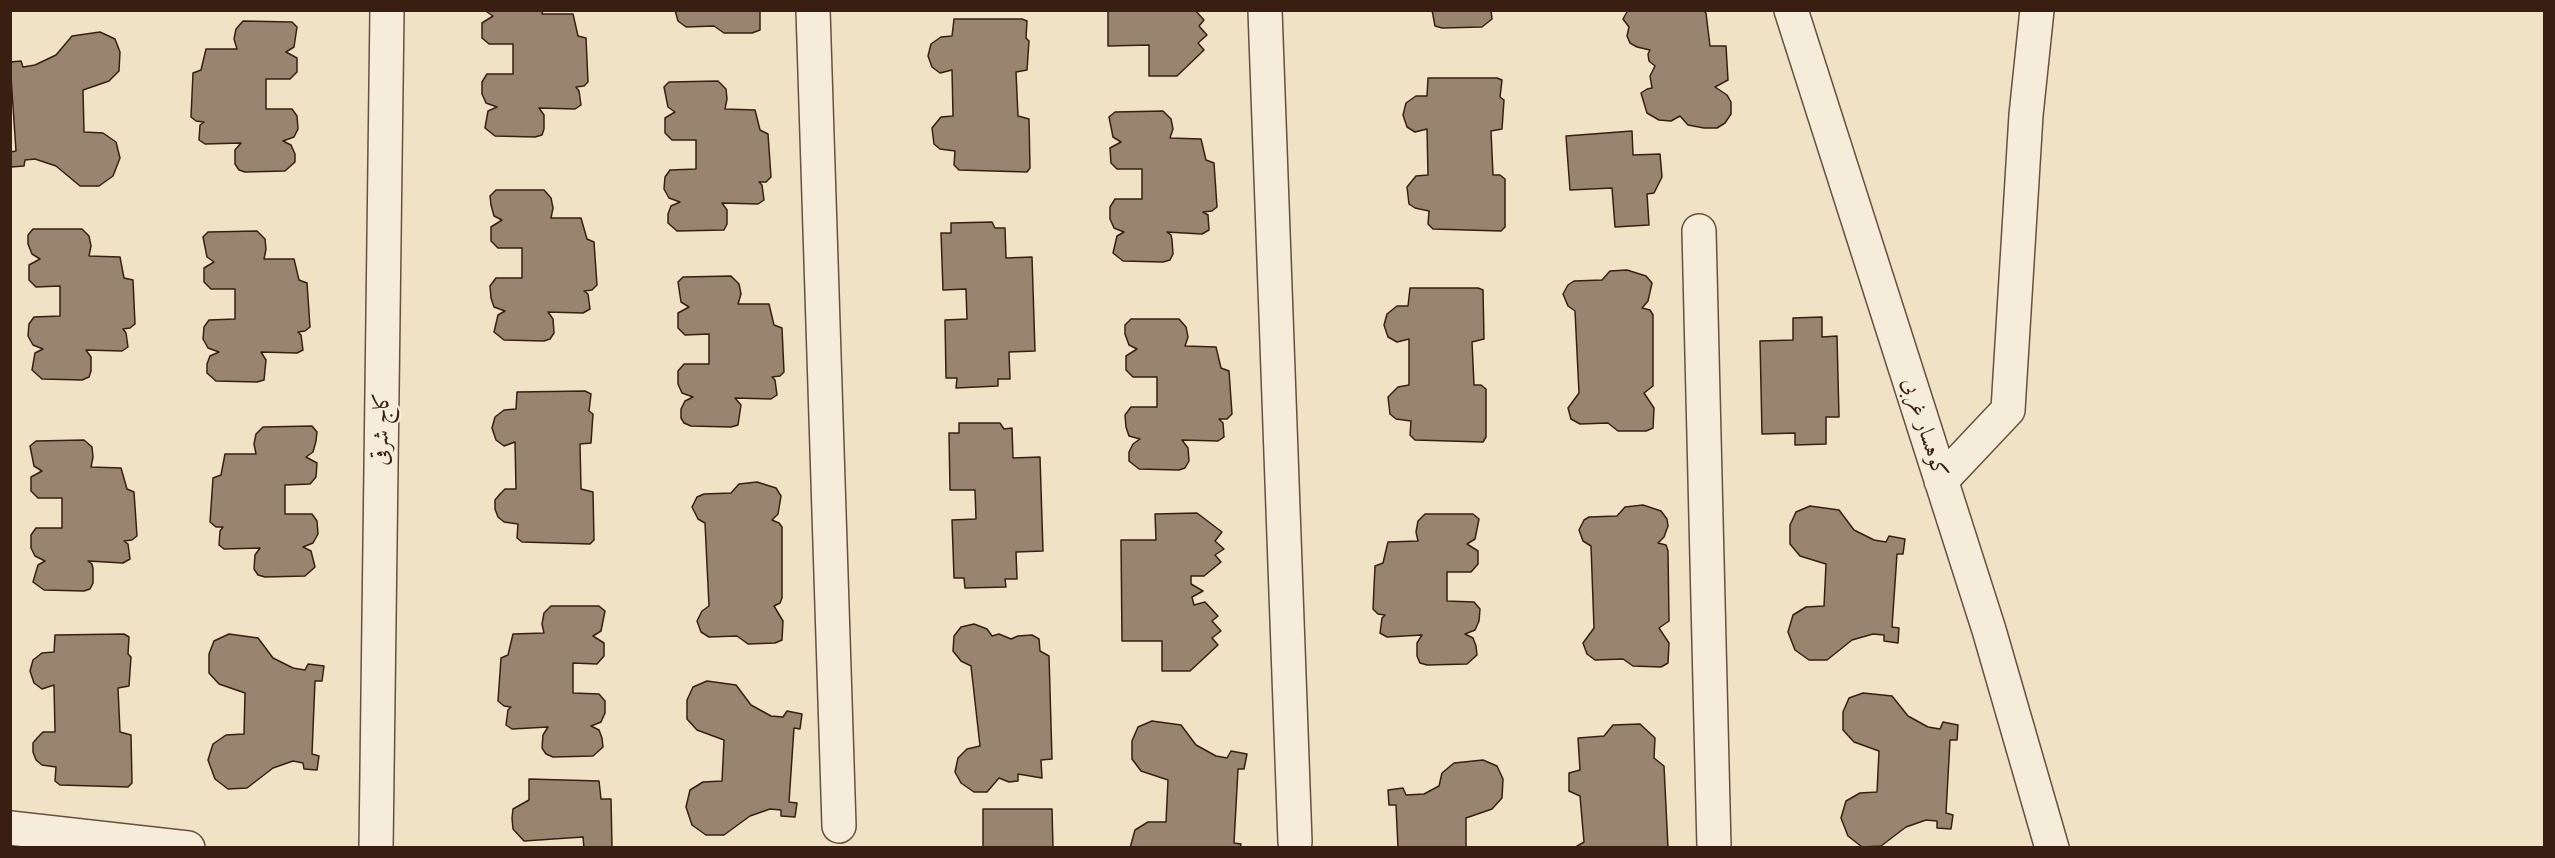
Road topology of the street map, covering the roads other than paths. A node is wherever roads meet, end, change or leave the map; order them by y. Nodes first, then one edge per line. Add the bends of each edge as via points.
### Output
1 (387, 10) edge
2 (813, 10) edge
3 (1265, 10) edge
4 (1791, 10) edge
5 (2037, 10) edge
6 (1699, 231) dead end
7 (1941, 481) junction
8 (839, 826) dead end
9 (10, 828) edge
10 (1295, 842) dead end
11 (188, 848) edge
12 (376, 848) edge
13 (1714, 848) edge
14 (2052, 848) edge

1 - 12 street, کاج شرقی
2 - 8 street
3 - 10 street
4 - 7 street, کوهسار غربی
5 - 7 street via 2026,115 2008,410
6 - 13 street
7 - 14 street, کوهسار غربی
9 - 11 street

